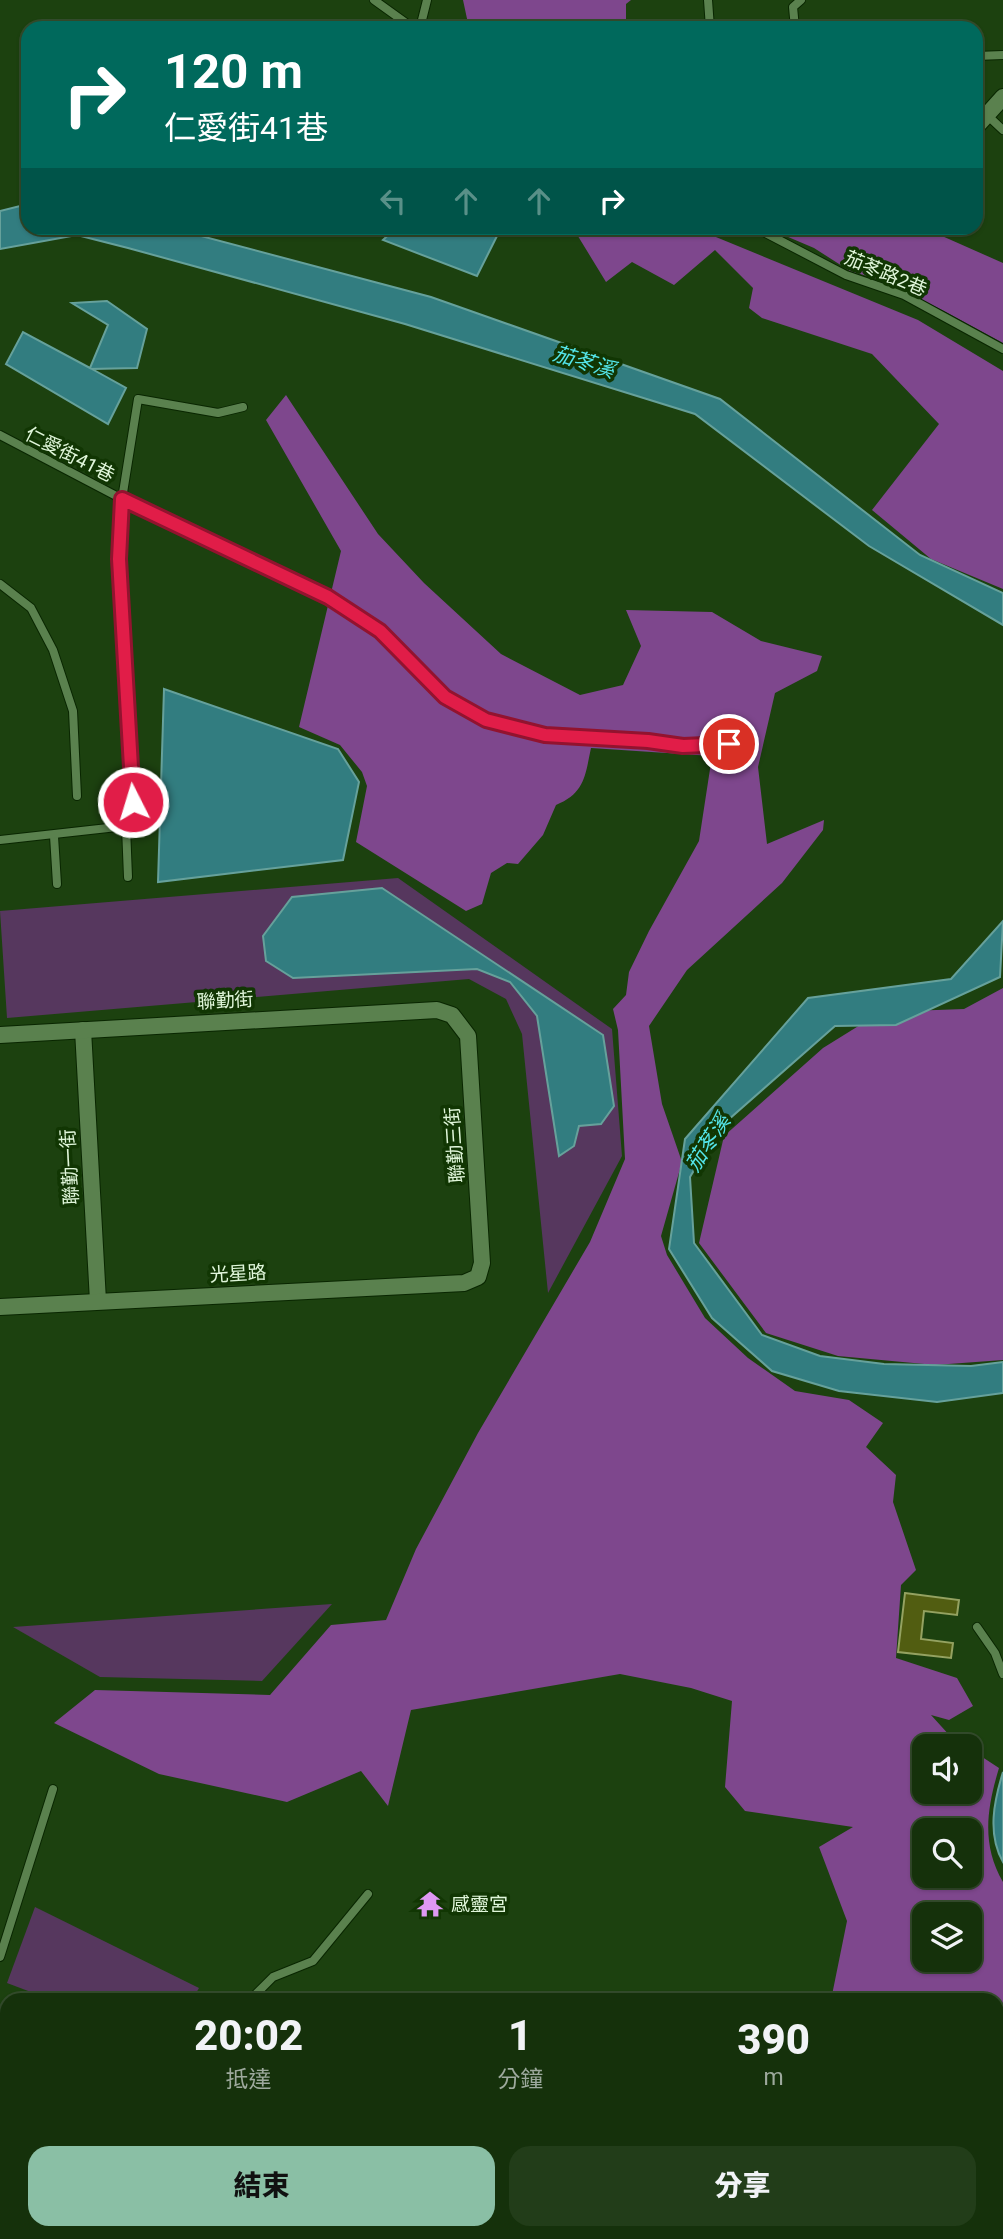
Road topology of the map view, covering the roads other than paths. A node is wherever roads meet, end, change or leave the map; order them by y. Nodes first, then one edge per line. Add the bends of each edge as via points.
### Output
1 (374, 0) edge
2 (427, 0) edge
3 (708, 0) edge
4 (801, 0) edge
5 (403, 21) edge
6 (421, 21) edge
7 (710, 21) edge
8 (794, 21) edge
9 (1003, 55) edge
10 (983, 56) edge
11 (1003, 97) edge
12 (983, 120) edge
13 (983, 121) edge
14 (1003, 130) edge
15 (769, 235) edge
16 (1003, 349) edge
17 (243, 407) dead end
18 (0, 435) edge
19 (122, 499) junction
20 (0, 584) edge
21 (729, 744) dead end
22 (77, 796) dead end
23 (125, 827) junction
24 (54, 836) junction
25 (0, 841) edge
26 (128, 877) dead end
27 (57, 884) dead end
28 (452, 1015) joint
29 (83, 1030) junction
30 (0, 1035) edge
31 (478, 1277) joint
32 (98, 1301) junction
33 (0, 1307) edge
34 (977, 1627) dead end
35 (1003, 1674) edge
36 (53, 1789) dead end
37 (368, 1894) dead end
38 (0, 1957) edge
39 (257, 1993) edge

1 - 5 lane
2 - 6 lane
3 - 7 lane
4 - 8 lane via 793,6
9 - 10 lane
11 - 12 street
13 - 14 lane
15 - 16 lane, 茄苳路2巷 via 846,275 904,295
17 - 19 lane via 218,413 138,399
18 - 19 lane, 仁愛街41巷
19 - 21 lane, 仁愛街41巷 via 328,597 380,631 445,697 486,720 545,735 683,746
19 - 23 lane via 119,559 135,825
20 - 22 lane via 31,608 53,650 73,710
23 - 24 lane
23 - 26 lane
24 - 25 lane
24 - 27 lane
28 - 29 street, 聯勤街 via 436,1010
28 - 31 street, 聯勤三街 via 468,1036 482,1264
29 - 30 street, 聯勤街
29 - 32 street, 聯勤一街
31 - 32 street, 光星路 via 464,1283
32 - 33 street, 光星路
34 - 35 lane
36 - 38 lane
37 - 39 lane via 313,1961 272,1977

